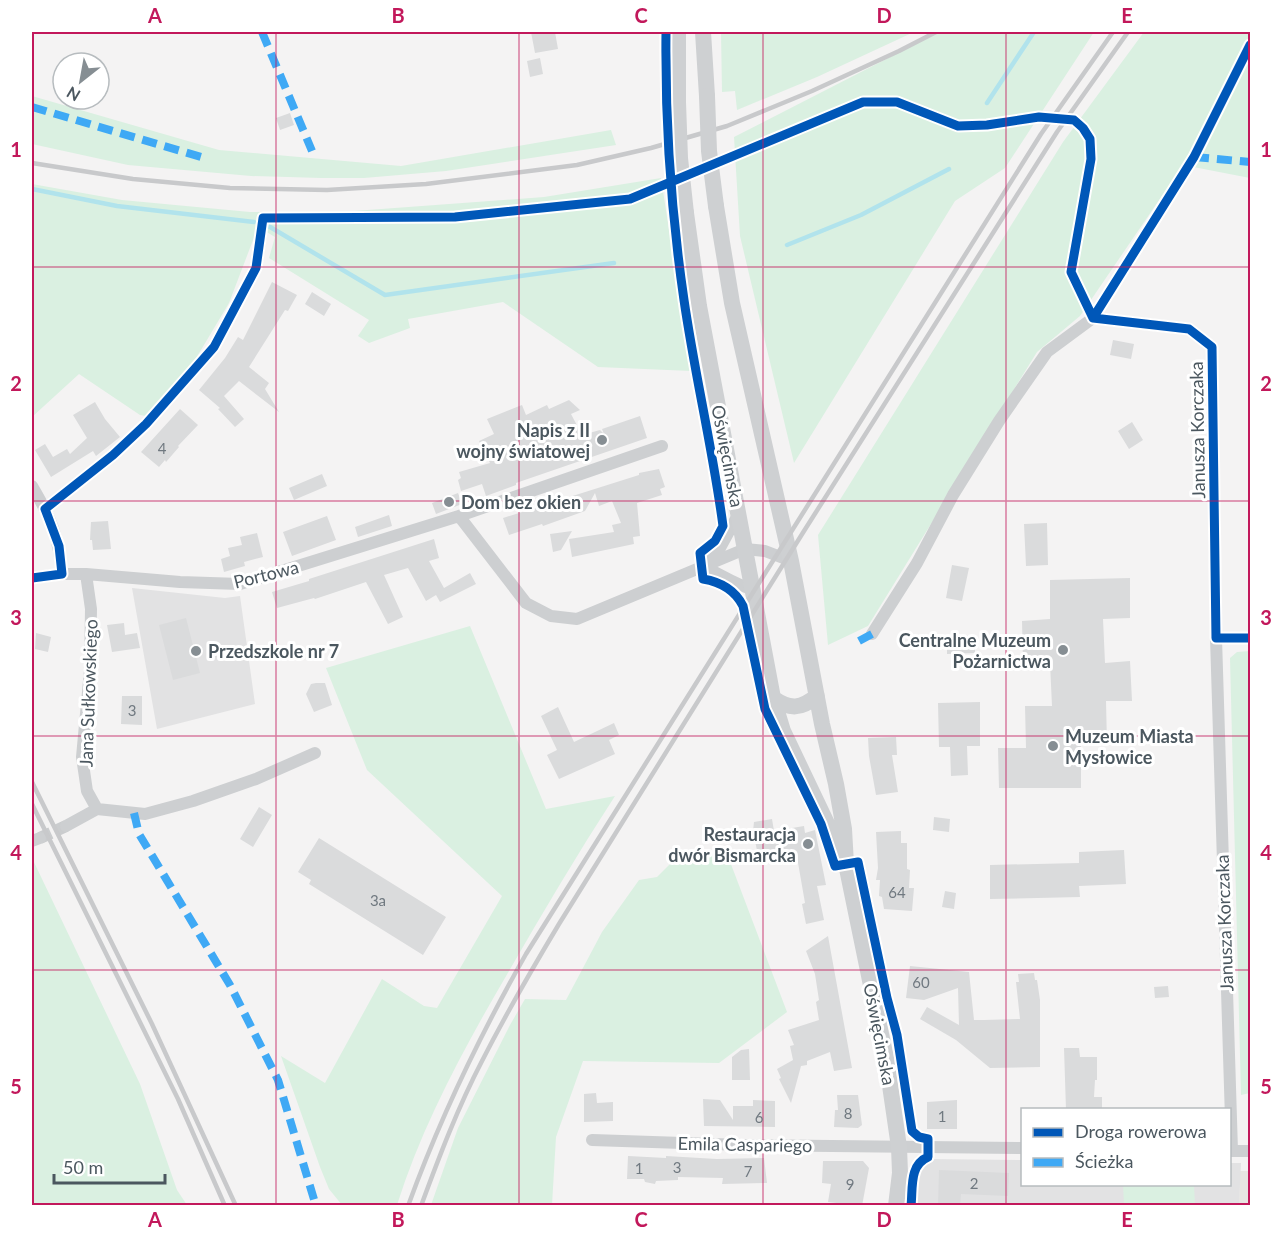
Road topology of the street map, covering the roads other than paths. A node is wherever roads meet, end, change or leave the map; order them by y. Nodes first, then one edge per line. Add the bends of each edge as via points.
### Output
1 (678, 32) edge
2 (703, 32) edge
3 (261, 234) dead end
4 (662, 446) dead end
5 (32, 486) edge
6 (45, 509) junction
7 (739, 513) junction
8 (459, 516) junction
9 (745, 549) junction
10 (791, 561) junction
11 (702, 566) junction
12 (62, 574) junction
13 (86, 574) junction
14 (32, 578) edge
15 (752, 589) junction
16 (872, 634) dead end
17 (817, 696) junction
18 (773, 698) junction
19 (315, 753) dead end
20 (97, 809) junction
21 (66, 826) tunnel mouth
22 (846, 864) junction
23 (1230, 1108) edge
24 (592, 1140) dead end
25 (899, 1147) junction
26 (1021, 1148) edge
27 (1231, 1150) edge
28 (1251, 1151) edge
29 (896, 1206) edge

1 - 7 main road, Oświęcimska, bridge via 680,158 686,213 699,306
2 - 10 main road, Oświęcimska, bridge via 709,151 732,303
3 - 6 street via 256,268 214,346 138,432
4 - 8 street, Portowa
5 - 6 street
6 - 12 street via 59,546
7 - 9 main road, Oświęcimska
7 - 11 street via 720,548
8 - 11 street via 526,603 551,616 577,619
8 - 13 street, Portowa via 240,584
9 - 10 street via 765,551
9 - 11 street
9 - 15 main road, Oświęcimska
10 - 17 main road, Oświęcimska
11 - 15 street
12 - 13 street, Portowa
12 - 14 street, Portowa
13 - 20 street, Jana Sułkowskiego via 91,609 90,660 82,757 87,791
15 - 18 main road, Oświęcimska
16 - 23 street, Janusza Korczaka via 993,430 1047,352 1093,318 1190,329 1212,347
17 - 18 main road via 796,708
17 - 22 main road, Oświęcimska via 844,829
18 - 22 main road, Oświęcimska via 783,731
19 - 20 street via 246,783 145,814
20 - 21 street
22 - 25 main road, Oświęcimska via 886,1058
24 - 25 street, Emila Caspariego
25 - 26 street, Emila Caspariego
25 - 29 main road, Oświęcimska
27 - 28 street

